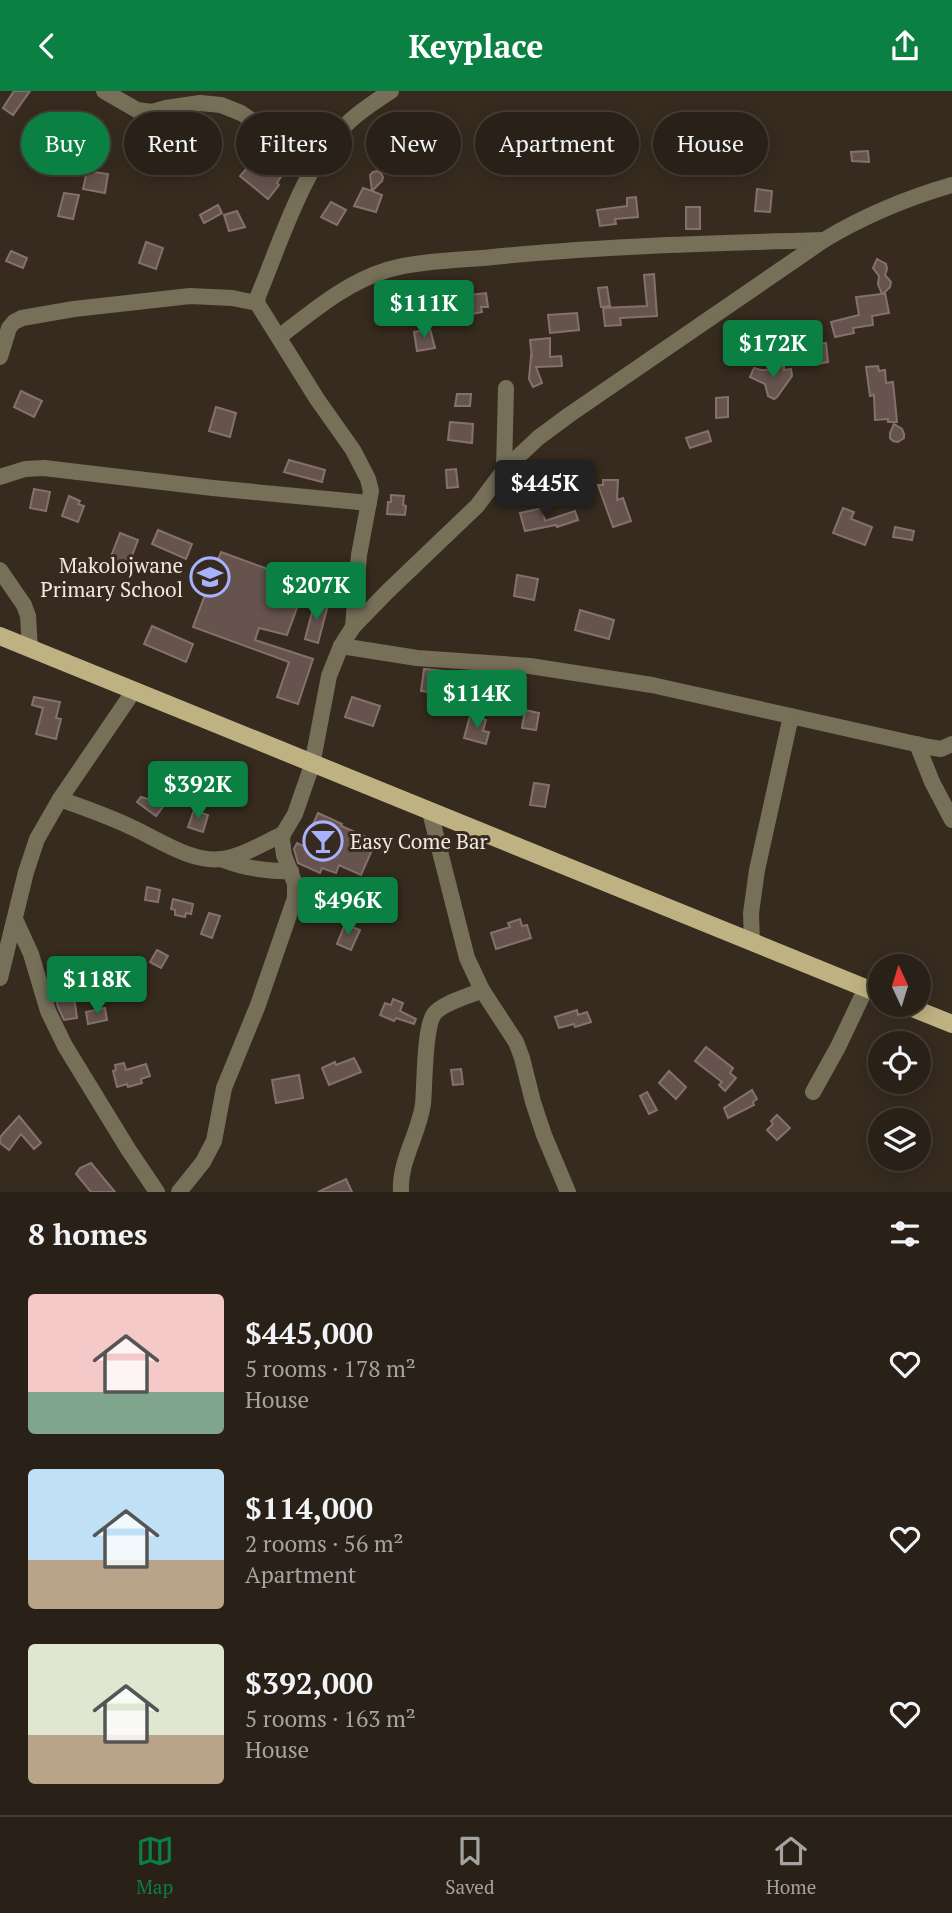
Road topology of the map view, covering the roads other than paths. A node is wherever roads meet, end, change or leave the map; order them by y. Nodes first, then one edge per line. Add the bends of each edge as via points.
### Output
1 (104, 91) edge
2 (391, 91) edge
3 (238, 112) edge
4 (352, 119) edge
5 (310, 175) edge
6 (952, 185) edge
7 (824, 240) junction
8 (257, 303) junction
9 (278, 337) junction
10 (0, 357) edge
11 (506, 388) dead end
12 (504, 470) junction
13 (0, 477) edge
14 (369, 503) junction
15 (0, 570) edge
16 (353, 627) junction
17 (0, 636) edge
18 (341, 646) junction
19 (30, 649) junction
20 (133, 692) junction
21 (791, 716) junction
22 (917, 744) junction
23 (952, 744) edge
24 (312, 765) junction
25 (60, 799) junction
26 (430, 812) junction
27 (952, 820) edge
28 (282, 834) junction
29 (221, 859) junction
30 (291, 871) junction
31 (15, 919) junction
32 (752, 943) junction
33 (0, 978) edge
34 (868, 989) edge
35 (482, 991) junction
36 (868, 999) edge
37 (931, 1016) edge
38 (952, 1024) edge
39 (813, 1092) dead end
40 (157, 1192) edge
41 (179, 1192) edge
42 (401, 1192) edge
43 (568, 1192) edge

1 - 3 street via 137,110 152,112 193,104 221,105
2 - 4 street
5 - 8 street
6 - 7 street via 874,213
7 - 9 street via 587,249 390,269 341,291
7 - 12 street via 569,415
8 - 9 street
8 - 10 street via 190,296 22,318 9,328
9 - 14 street via 353,450 368,479
11 - 12 street
12 - 16 street via 477,506
13 - 14 street via 44,468
14 - 16 street
15 - 19 street via 24,605
16 - 18 street
17 - 19 main road
18 - 21 street via 584,674
18 - 24 street via 329,676
19 - 20 main road
20 - 24 main road
20 - 25 street
21 - 22 street
21 - 32 street via 757,870
22 - 23 street via 941,749
22 - 27 street
24 - 26 main road
24 - 28 street via 295,814
25 - 29 street via 185,853
25 - 31 street via 37,839
26 - 32 main road
26 - 35 street via 467,958
28 - 29 street
28 - 30 street
29 - 30 street via 267,872
30 - 41 street via 295,898 224,1088 214,1140
31 - 33 street
31 - 40 street via 65,1046
32 - 34 main road
35 - 42 street via 433,1015 422,1107 400,1179
35 - 43 street via 516,1042 544,1135
36 - 39 street
37 - 38 main road

